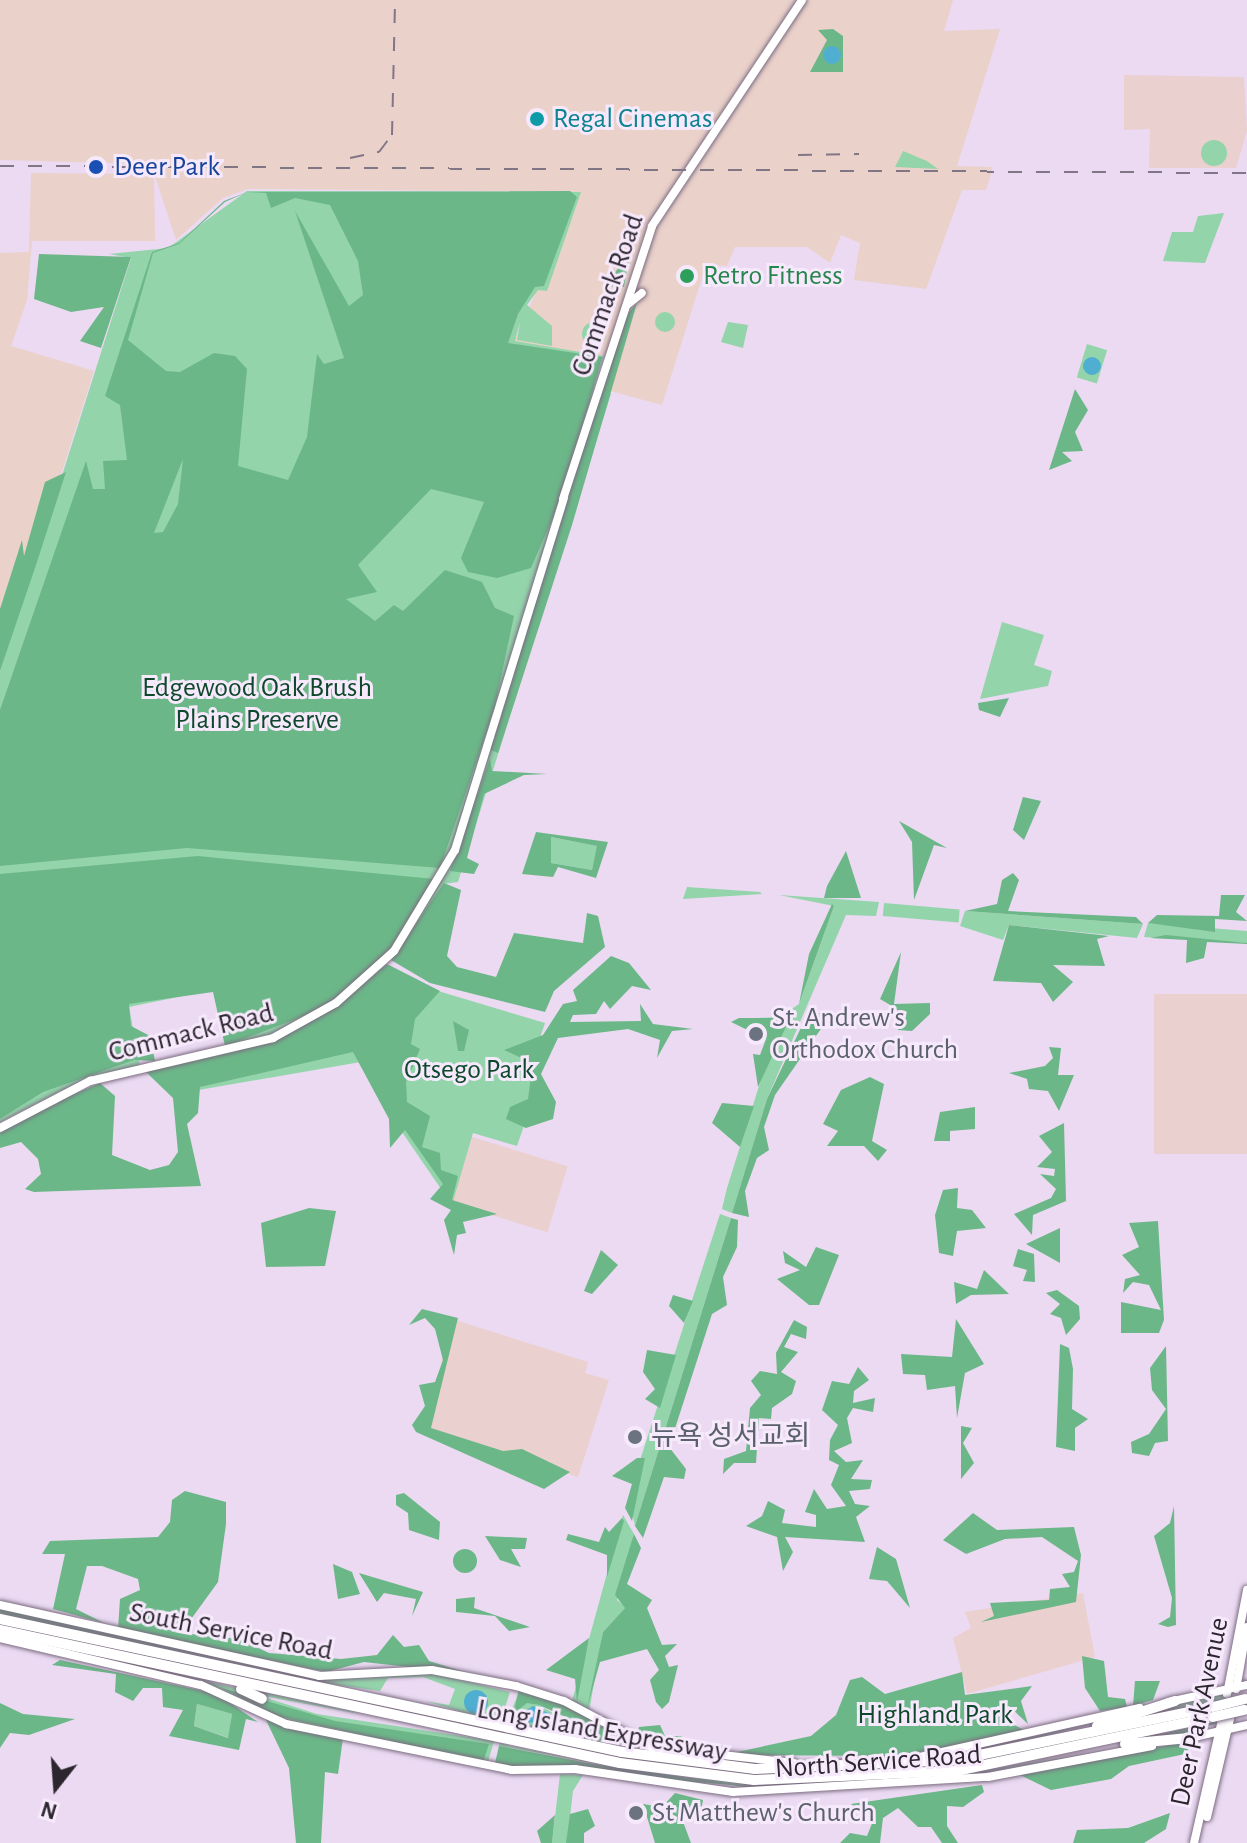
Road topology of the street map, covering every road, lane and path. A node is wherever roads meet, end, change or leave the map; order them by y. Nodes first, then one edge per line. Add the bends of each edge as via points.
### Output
1 (802, 0) edge
2 (714, 130) junction
3 (698, 133) dead end
4 (642, 293) dead end
5 (622, 312) junction
6 (0, 1128) edge
7 (1247, 1590) edge
8 (0, 1605) edge
9 (0, 1619) edge
10 (1247, 1627) edge
11 (0, 1630) edge
12 (0, 1638) edge
13 (213, 1678) junction
14 (290, 1683) junction
15 (1247, 1685) edge
16 (338, 1686) dead end
17 (1232, 1689) junction
18 (262, 1699) dead end
19 (1175, 1701) junction
20 (1246, 1705) edge
21 (432, 1706) dead end
22 (1213, 1712) junction
23 (352, 1717) dead end
24 (391, 1717) junction
25 (482, 1724) junction
26 (1247, 1725) edge
27 (1224, 1731) junction
28 (1189, 1738) junction
29 (1087, 1747) junction
30 (1024, 1748) junction
31 (1196, 1843) edge

1 - 2 main road, Commack Road
2 - 3 main road
2 - 5 main road, Commack Road via 652,226
4 - 5 main road
5 - 6 main road, Commack Road via 442,880 409,934 357,988 273,1038 90,1081
7 - 17 main road, Deer Park Avenue
8 - 19 main road, South Service Road via 319,1676 432,1670 516,1686 564,1701 651,1747 717,1759 835,1763 961,1752
9 - 14 highway, Long Island Expressway
10 - 17 main road, Deer Park Avenue
11 - 13 highway, Long Island Expressway
12 - 28 main road, North Service Road via 201,1685 286,1724 439,1756 733,1792 988,1777
13 - 18 highway
13 - 24 highway, Long Island Expressway
14 - 16 highway
14 - 25 highway, Long Island Expressway
15 - 17 main road, South Service Road
17 - 19 main road, South Service Road
17 - 27 main road, Deer Park Avenue
19 - 30 highway
20 - 22 highway, Long Island Expressway, bridge
21 - 25 highway
22 - 29 highway, Long Island Expressway
22 - 30 highway, Long Island Expressway
23 - 24 highway
24 - 29 highway, Long Island Expressway via 656,1770 754,1780 899,1777
25 - 30 highway, Long Island Expressway via 658,1759 755,1769 887,1767
26 - 27 main road, North Service Road
27 - 28 main road, North Service Road
27 - 31 main road, Deer Park Avenue
28 - 29 highway

